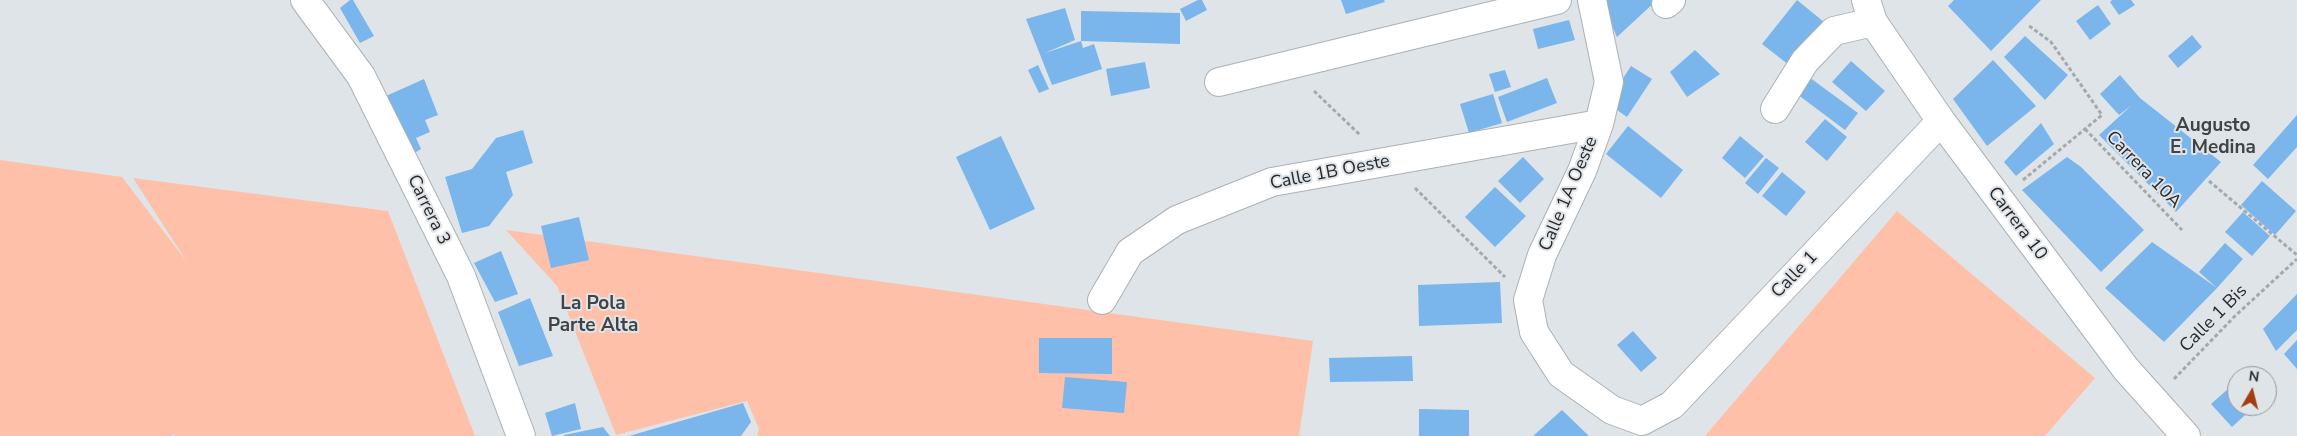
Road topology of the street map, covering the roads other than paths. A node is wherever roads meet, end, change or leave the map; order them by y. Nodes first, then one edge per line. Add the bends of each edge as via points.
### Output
1 (305, 0) edge
2 (1557, 0) edge
3 (1592, 0) edge
4 (1869, 11) edge
5 (1220, 82) dead end
6 (1775, 109) dead end
7 (1941, 121) junction
8 (1599, 124) junction
9 (1102, 300) dead end
10 (1528, 300) joint
11 (521, 436) edge
12 (2186, 436) edge

1 - 11 street, Carrera 3 via 361,76 461,276
2 - 5 street
3 - 8 street, Calle 1A Oeste via 1609,82
4 - 6 street via 1834,31 1805,61
4 - 7 street, Carrera 10
7 - 10 street, Calle 1 via 1672,405 1642,421 1612,410 1561,374 1534,332
7 - 12 street, Carrera 10 via 2126,369
8 - 9 street, Calle 1B Oeste via 1272,182 1177,220 1130,252
8 - 10 street, Calle 1A Oeste via 1582,171 1542,255

